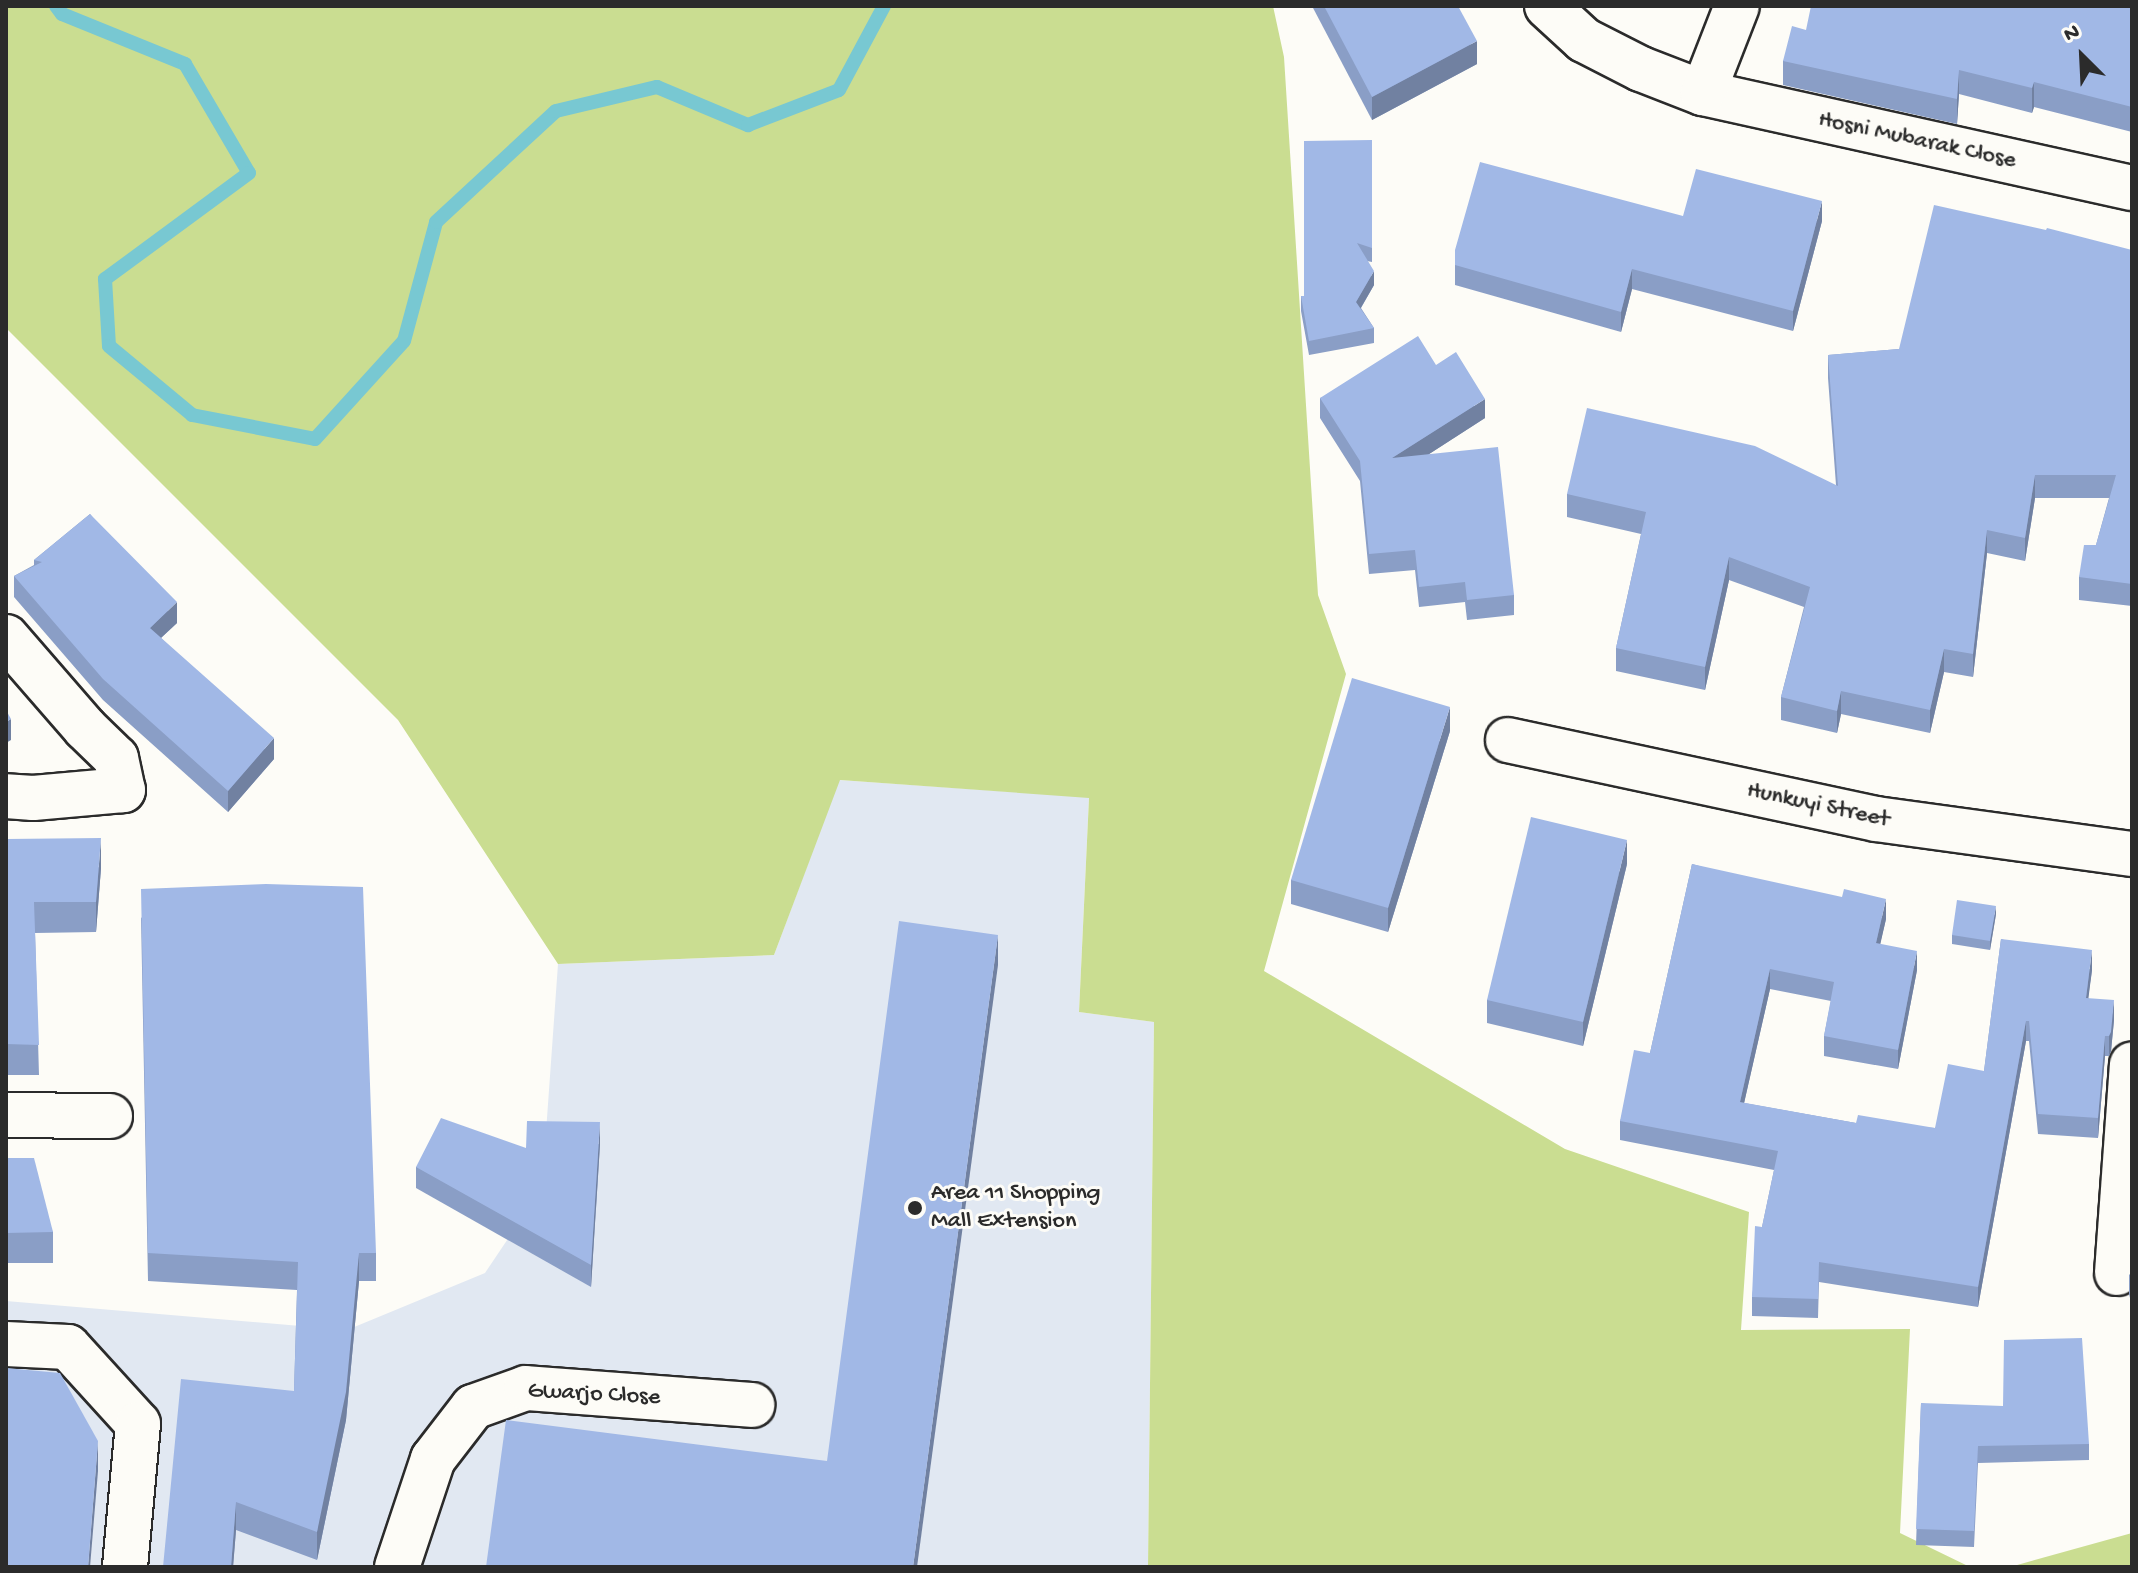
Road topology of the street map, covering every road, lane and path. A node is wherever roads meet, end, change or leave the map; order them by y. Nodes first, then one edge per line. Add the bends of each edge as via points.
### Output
1 (1547, 6) edge
2 (1737, 6) edge
3 (1703, 93) junction
4 (2132, 188) edge
5 (6, 637) edge
6 (1508, 740) dead end
7 (6, 796) edge
8 (2132, 854) edge
9 (2132, 1065) edge
10 (6, 1115) edge
11 (110, 1116) dead end
12 (2117, 1273) dead end
13 (6, 1344) edge
14 (752, 1405) dead end
15 (125, 1567) edge
16 (397, 1567) edge

1 - 3 street, Hosni Mubarak Close via 1584,40
2 - 3 street
3 - 4 street, Hosni Mubarak Close
5 - 7 street via 116,758 123,790
6 - 8 street, Hunkuyi Street via 1876,819
9 - 12 street
10 - 11 street
13 - 15 street via 68,1347 138,1424
14 - 16 street, Gwarjo Close via 526,1388 473,1407 433,1459

